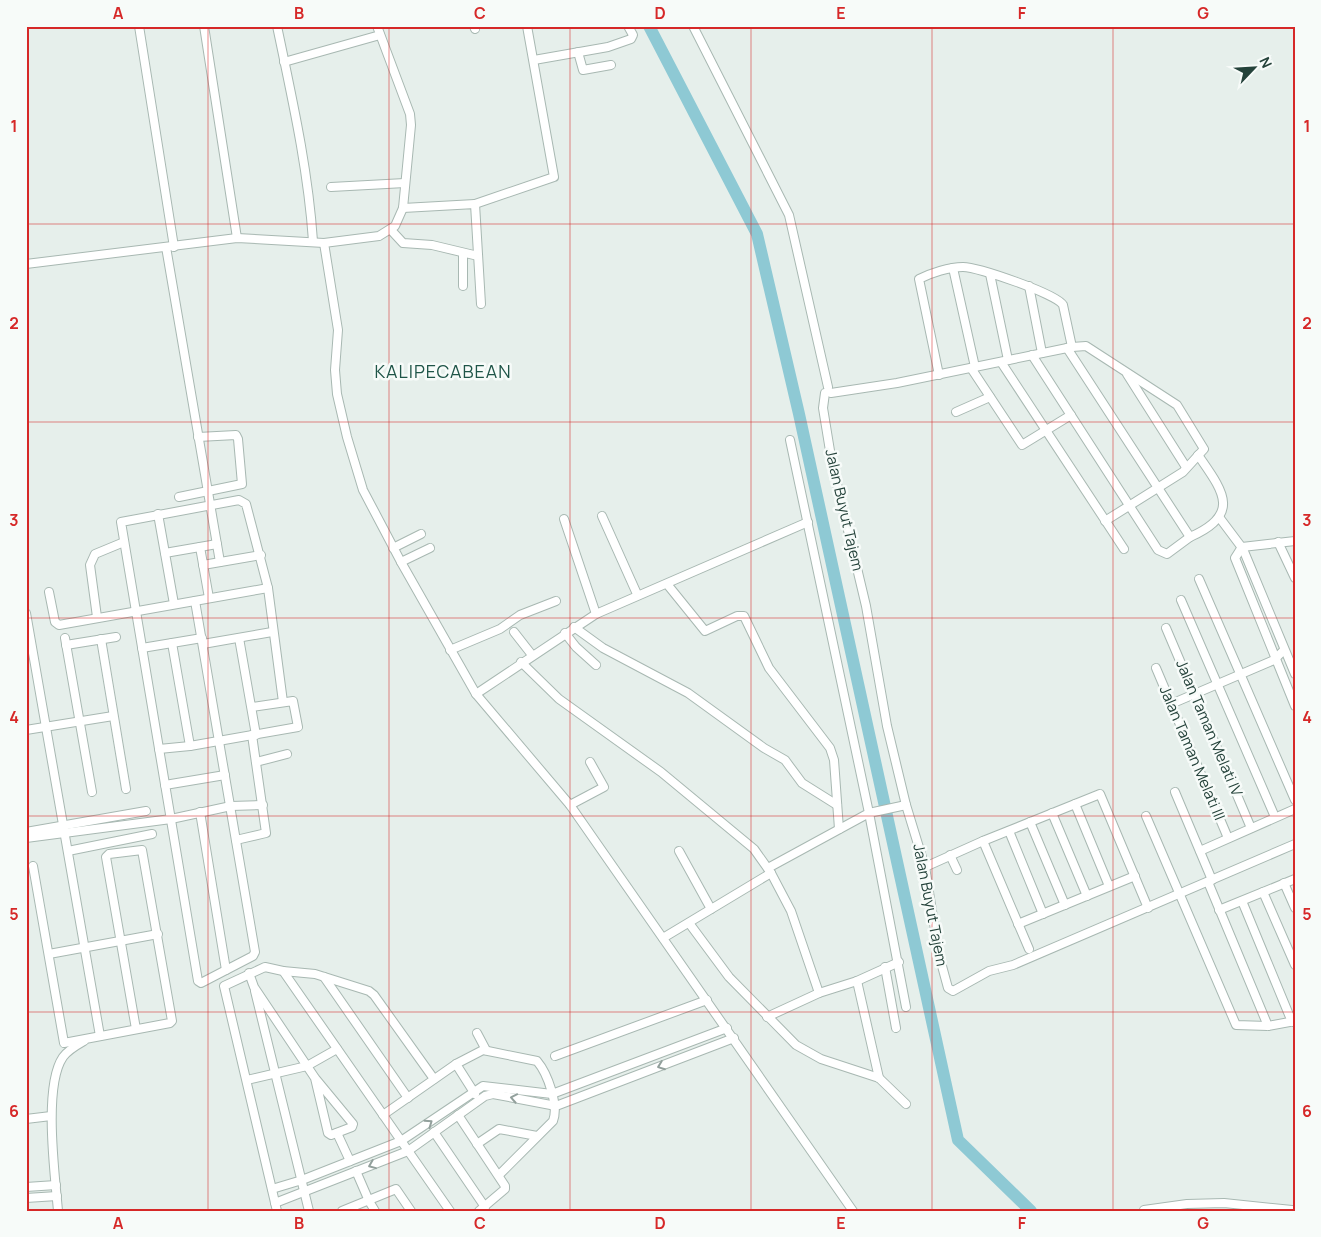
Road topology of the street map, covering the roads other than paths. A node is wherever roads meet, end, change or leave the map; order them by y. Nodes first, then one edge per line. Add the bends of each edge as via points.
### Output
1 (139, 26) edge
2 (204, 26) edge
3 (277, 26) edge
4 (377, 26) edge
5 (527, 26) edge
6 (628, 26) edge
7 (693, 26) edge
8 (380, 35) junction
9 (578, 52) junction
10 (534, 60) junction
11 (284, 62) junction
12 (611, 65) dead end
13 (405, 183) junction
14 (331, 187) dead end
15 (475, 204) junction
16 (403, 208) junction
17 (391, 230) junction
18 (237, 238) junction
19 (313, 241) junction
20 (324, 243) junction
21 (170, 247) junction
22 (463, 255) junction
23 (478, 256) junction
24 (26, 264) edge
25 (954, 268) junction
26 (990, 274) junction
27 (463, 286) dead end
28 (1029, 286) junction
29 (482, 304) dead end
30 (1070, 347) junction
31 (1042, 353) junction
32 (1032, 355) junction
33 (1004, 361) junction
34 (973, 368) junction
35 (1124, 370) junction
36 (939, 374) junction
37 (828, 391) junction
38 (990, 397) junction
39 (956, 412) dead end
40 (1071, 415) junction
41 (1046, 432) junction
42 (198, 437) junction
43 (790, 440) dead end
44 (1198, 455) junction
45 (1186, 467) junction
46 (1158, 487) junction
47 (178, 497) dead end
48 (208, 498) junction
49 (1130, 506) junction
50 (158, 514) junction
51 (602, 516) dead end
52 (1219, 517) junction
53 (564, 519) dead end
54 (1105, 520) junction
55 (808, 522) junction
56 (421, 534) dead end
57 (1190, 537) junction
58 (1295, 541) edge
59 (124, 542) junction
60 (1278, 542) junction
61 (217, 544) junction
62 (1240, 545) junction
63 (200, 547) junction
64 (393, 548) junction
65 (430, 548) dead end
66 (1124, 549) dead end
67 (165, 553) junction
68 (261, 555) junction
69 (220, 562) junction
70 (401, 562) junction
71 (203, 565) junction
72 (1294, 575) edge
73 (1199, 579) dead end
74 (667, 584) junction
75 (268, 588) junction
76 (49, 592) dead end
77 (638, 594) junction
78 (209, 598) junction
79 (1181, 600) dead end
80 (195, 601) junction
81 (556, 601) dead end
82 (174, 604) junction
83 (135, 611) junction
84 (26, 613) edge
85 (596, 614) junction
86 (97, 617) junction
87 (574, 627) junction
88 (27, 628) edge
89 (1166, 628) dead end
90 (272, 632) junction
91 (514, 632) dead end
92 (565, 633) junction
93 (116, 637) dead end
94 (239, 638) junction
95 (101, 639) junction
96 (202, 641) junction
97 (172, 643) junction
98 (142, 648) junction
99 (450, 650) junction
100 (1284, 650) junction
101 (532, 655) junction
102 (1274, 660) junction
103 (522, 662) junction
104 (596, 665) dead end
105 (1156, 668) dead end
106 (1242, 674) junction
107 (1295, 674) edge
108 (1217, 684) junction
109 (476, 694) junction
110 (1194, 694) junction
111 (283, 702) junction
112 (1171, 704) junction
113 (1295, 706) edge
114 (252, 708) junction
115 (113, 716) junction
116 (80, 722) junction
117 (46, 728) junction
118 (26, 730) edge
119 (254, 735) junction
120 (219, 741) junction
121 (190, 746) junction
122 (159, 750) junction
123 (286, 754) dead end
124 (256, 762) junction
125 (590, 762) dead end
126 (225, 775) junction
127 (165, 785) junction
128 (126, 788) dead end
129 (92, 792) dead end
130 (1175, 792) dead end
131 (1295, 800) edge
132 (1075, 804) junction
133 (263, 805) junction
134 (570, 805) junction
135 (904, 805) junction
136 (230, 806) junction
137 (837, 806) junction
138 (1295, 809) edge
139 (146, 811) dead end
140 (200, 812) junction
141 (870, 812) junction
142 (1052, 813) junction
143 (1146, 816) dead end
144 (1275, 817) junction
145 (172, 819) junction
146 (1030, 822) junction
147 (64, 828) junction
148 (1251, 828) junction
149 (839, 829) junction
150 (1009, 831) junction
151 (26, 832) edge
152 (152, 834) dead end
153 (26, 838) edge
154 (1228, 838) junction
155 (236, 840) junction
156 (982, 841) junction
157 (1295, 844) edge
158 (68, 850) junction
159 (1200, 850) junction
160 (679, 851) dead end
161 (950, 855) junction
162 (33, 866) dead end
163 (925, 867) junction
164 (958, 870) dead end
165 (770, 871) junction
166 (1134, 876) junction
167 (1295, 879) edge
168 (1210, 881) junction
169 (1284, 883) junction
170 (1109, 886) junction
171 (1263, 892) junction
172 (1179, 894) junction
173 (1087, 896) junction
174 (1242, 901) junction
175 (1064, 905) junction
176 (1148, 908) junction
177 (1295, 908) edge
178 (711, 910) junction
179 (1219, 910) junction
180 (1043, 914) junction
181 (689, 923) junction
182 (1018, 924) junction
183 (158, 934) junction
184 (662, 936) junction
185 (121, 940) junction
186 (85, 948) junction
187 (1029, 949) dead end
188 (49, 954) junction
189 (899, 962) junction
190 (1295, 965) edge
191 (885, 967) junction
192 (226, 970) junction
193 (244, 970) junction
194 (283, 971) junction
195 (324, 977) junction
196 (857, 981) junction
197 (254, 987) junction
198 (819, 993) junction
199 (707, 1000) junction
200 (906, 1007) dead end
201 (767, 1017) junction
202 (1294, 1021) edge
203 (1268, 1026) junction
204 (727, 1028) junction
205 (896, 1028) dead end
206 (136, 1029) junction
207 (478, 1033) dead end
208 (100, 1036) junction
209 (88, 1038) junction
210 (734, 1038) junction
211 (686, 1044) junction
212 (337, 1049) junction
213 (486, 1050) junction
214 (691, 1055) junction
215 (555, 1056) dead end
216 (456, 1064) junction
217 (307, 1066) junction
218 (274, 1075) junction
219 (315, 1078) junction
220 (879, 1078) junction
221 (247, 1080) junction
222 (434, 1080) junction
223 (474, 1092) junction
224 (554, 1093) junction
225 (408, 1098) junction
226 (479, 1100) junction
227 (562, 1104) junction
228 (906, 1104) dead end
229 (383, 1115) junction
230 (458, 1115) junction
231 (51, 1116) junction
232 (26, 1119) edge
233 (434, 1132) junction
234 (337, 1133) junction
235 (537, 1136) junction
236 (401, 1140) junction
237 (477, 1144) junction
238 (408, 1150) junction
239 (350, 1160) junction
240 (356, 1171) junction
241 (499, 1175) junction
242 (302, 1180) junction
243 (56, 1185) junction
244 (26, 1187) edge
245 (272, 1189) junction
246 (305, 1193) junction
247 (56, 1196) junction
248 (26, 1198) edge
249 (369, 1202) junction
250 (275, 1208) edge
251 (482, 1209) edge
252 (1244, 1209) edge
253 (1144, 1210) edge
254 (1292, 1210) edge
255 (58, 1211) edge
256 (309, 1211) edge
257 (342, 1211) edge
258 (375, 1211) edge
259 (412, 1211) edge
260 (450, 1211) edge
261 (853, 1211) edge

1 - 21 street
2 - 18 street
3 - 11 street
4 - 8 street
5 - 10 street
6 - 9 street via 633,36 631,39
7 - 37 street, Jalan Buyut Tajem via 789,215
8 - 11 street
8 - 13 street via 410,114
9 - 10 street
9 - 12 street via 583,70
10 - 15 street via 554,177
11 - 19 street via 301,140
13 - 14 street
13 - 16 street
15 - 16 street
15 - 23 street
16 - 17 street
17 - 20 street via 379,236
17 - 22 street via 403,243 434,246
18 - 19 street
18 - 21 street
19 - 20 street
20 - 64 street via 338,330 337,394 357,472
21 - 24 street
21 - 42 street
22 - 23 street
22 - 27 street
23 - 29 street
25 - 26 street via 964,267
25 - 34 street
25 - 36 street via 919,279
26 - 28 street
26 - 33 street
28 - 30 street via 1062,302
28 - 31 street
30 - 31 street
30 - 35 street via 1086,346
30 - 46 street
31 - 32 street
32 - 33 street
32 - 40 street
33 - 34 street
33 - 41 street
34 - 36 street
34 - 38 street
35 - 44 street via 1176,405 1204,448
35 - 45 street
36 - 37 street via 897,383
37 - 135 street, Jalan Buyut Tajem via 823,408 832,463 866,606 880,696
38 - 39 street
38 - 41 street via 1022,445
40 - 41 street
40 - 49 street
41 - 54 street
42 - 48 street
42 - 48 street via 234,435 238,439 242,484
43 - 55 street
44 - 45 street
44 - 52 street via 1225,500
45 - 46 street
46 - 49 street
46 - 57 street
47 - 48 street
48 - 50 street
48 - 61 street
48 - 68 street via 239,500 246,504
49 - 54 street
49 - 57 street via 1161,553 1167,554
50 - 59 street via 121,522
50 - 67 street
51 - 77 street
52 - 57 street
52 - 62 street
53 - 85 street
54 - 66 street
55 - 74 street
55 - 141 street
56 - 64 street
58 - 60 street
59 - 83 street
59 - 86 street via 92,558
60 - 62 street
60 - 72 street
61 - 63 street
61 - 69 street
62 - 100 street
62 - 102 street via 1235,555 1236,564
63 - 67 street
63 - 71 street
64 - 70 street
65 - 70 street
67 - 82 street
68 - 69 street
68 - 75 street
69 - 71 street
70 - 99 street
71 - 78 street
73 - 106 street
74 - 77 street
74 - 137 street via 706,631 737,616 744,616 770,668 830,748 834,760
75 - 78 street
75 - 90 street
76 - 86 street via 58,625
77 - 85 street
78 - 80 street
79 - 108 street
80 - 82 street
80 - 96 street
81 - 99 street via 520,614 500,629
82 - 83 street
83 - 86 street
83 - 98 street
84 - 88 street
85 - 87 street
87 - 92 street
87 - 137 street via 604,648 688,693 785,760 802,783
88 - 117 street
89 - 110 street, Jalan Taman Melati IV
90 - 94 street
90 - 111 street
91 - 101 street
92 - 101 street
92 - 104 street
93 - 95 street
94 - 96 street
94 - 114 street
95 - 115 street
95 - 116 street via 65,642
96 - 97 street
96 - 120 street
97 - 98 street
97 - 121 street
98 - 122 street
99 - 109 street
100 - 102 street
100 - 107 street
101 - 103 street
102 - 106 street
102 - 113 street
103 - 109 street
103 - 165 street via 559,699 661,772 747,841
105 - 112 street, Jalan Taman Melati III
106 - 108 street
106 - 131 street
108 - 110 street
108 - 144 street
109 - 134 street
110 - 112 street
110 - 148 street, Jalan Taman Melati IV
111 - 114 street
111 - 119 street via 294,703 298,727
112 - 154 street, Jalan Taman Melati III
114 - 119 street
115 - 116 street
115 - 128 street
116 - 117 street
116 - 129 street
117 - 118 street
117 - 147 street
119 - 120 street
119 - 124 street
120 - 121 street
120 - 126 street
121 - 122 street
122 - 127 street
123 - 124 street
124 - 133 street
125 - 134 street via 604,787
126 - 127 street
126 - 136 street
127 - 145 street
130 - 159 street
132 - 142 street
132 - 166 street via 1100,794
132 - 170 street
133 - 136 street
133 - 155 street via 266,833
134 - 184 street
135 - 141 street
135 - 163 street, Jalan Buyut Tajem
136 - 140 street
136 - 155 street
137 - 149 street
138 - 144 street
139 - 147 street
140 - 145 street
140 - 192 street
141 - 149 street
141 - 189 street
142 - 146 street
142 - 173 street
143 - 172 street
144 - 148 street
145 - 147 street
145 - 192 street via 198,981 202,983
146 - 150 street
146 - 175 street
147 - 151 street
147 - 153 street
147 - 158 street
148 - 154 street
149 - 165 street
150 - 156 street
150 - 180 street
152 - 158 street
154 - 159 street
155 - 193 street via 255,952
156 - 161 street
156 - 182 street
157 - 168 street, Jalan Buyut Tajem
158 - 186 street
159 - 168 street
160 - 178 street
161 - 163 street
161 - 164 street
162 - 188 street
163 - 176 street, Jalan Buyut Tajem via 939,955 950,991 989,971 1009,967
165 - 178 street
165 - 198 street via 794,920
166 - 170 street
166 - 176 street
167 - 169 street
168 - 172 street, Jalan Buyut Tajem
168 - 179 street
169 - 171 street
169 - 177 street
170 - 173 street
171 - 174 street
171 - 190 street
172 - 176 street, Jalan Buyut Tajem
172 - 203 street via 1236,1025
173 - 175 street
174 - 179 street
174 - 202 street
175 - 180 street
178 - 181 street
179 - 203 street
180 - 182 street
181 - 184 street
181 - 201 street via 729,977
182 - 187 street
183 - 185 street
183 - 185 street via 140,849 107,856
183 - 206 street via 172,1021
184 - 199 street
185 - 186 street
185 - 206 street
186 - 188 street
186 - 208 street
188 - 209 street via 64,1042
189 - 191 street
189 - 200 street
191 - 196 street
191 - 205 street
192 - 193 street
193 - 194 street via 265,967
193 - 197 street
193 - 221 street via 224,986
194 - 195 street
194 - 212 street
195 - 222 street via 358,986 374,995
195 - 225 street
196 - 198 street
196 - 220 street
197 - 217 street
197 - 218 street
198 - 201 street
199 - 204 street
199 - 215 street
201 - 220 street via 810,1053
202 - 203 street
204 - 210 street
204 - 211 street
206 - 208 street
207 - 213 street
208 - 209 street
209 - 231 street via 63,1057
210 - 214 street
210 - 261 street
211 - 214 street
211 - 224 street
212 - 217 street
212 - 229 street
213 - 216 street
213 - 224 street via 537,1062
214 -> 227 street
216 - 222 street
216 - 223 street
217 - 218 street
217 - 219 street
218 - 221 street
218 - 242 street
219 - 234 street via 328,1132 331,1135
219 - 234 street via 353,1124
220 - 228 street
221 - 245 street
222 - 225 street
223 - 224 street via 492,1085
223 - 226 street
236 -> 223 street
224 - 227 street
225 - 229 street
227 -> 226 street via 493,1094
226 - 230 street
227 - 235 street via 553,1121
229 - 236 street
230 - 233 street
230 - 237 street
231 - 232 street
231 - 243 street
233 - 238 street
233 - 251 street
234 - 239 street
235 - 237 street via 499,1129
235 - 241 street
236 - 238 street
236 - 239 street
237 - 241 street
238 -> 240 street
238 - 260 street
239 - 242 street
240 - 246 street
240 - 249 street
241 - 251 street via 505,1189
242 - 245 street
242 - 246 street
243 - 244 street
243 - 247 street
245 - 250 street
246 - 250 street
246 - 256 street
247 - 248 street
247 - 255 street
249 - 257 street
249 - 258 street
249 - 259 street via 396,1189
252 - 253 street via 1187,1204
252 - 254 street

